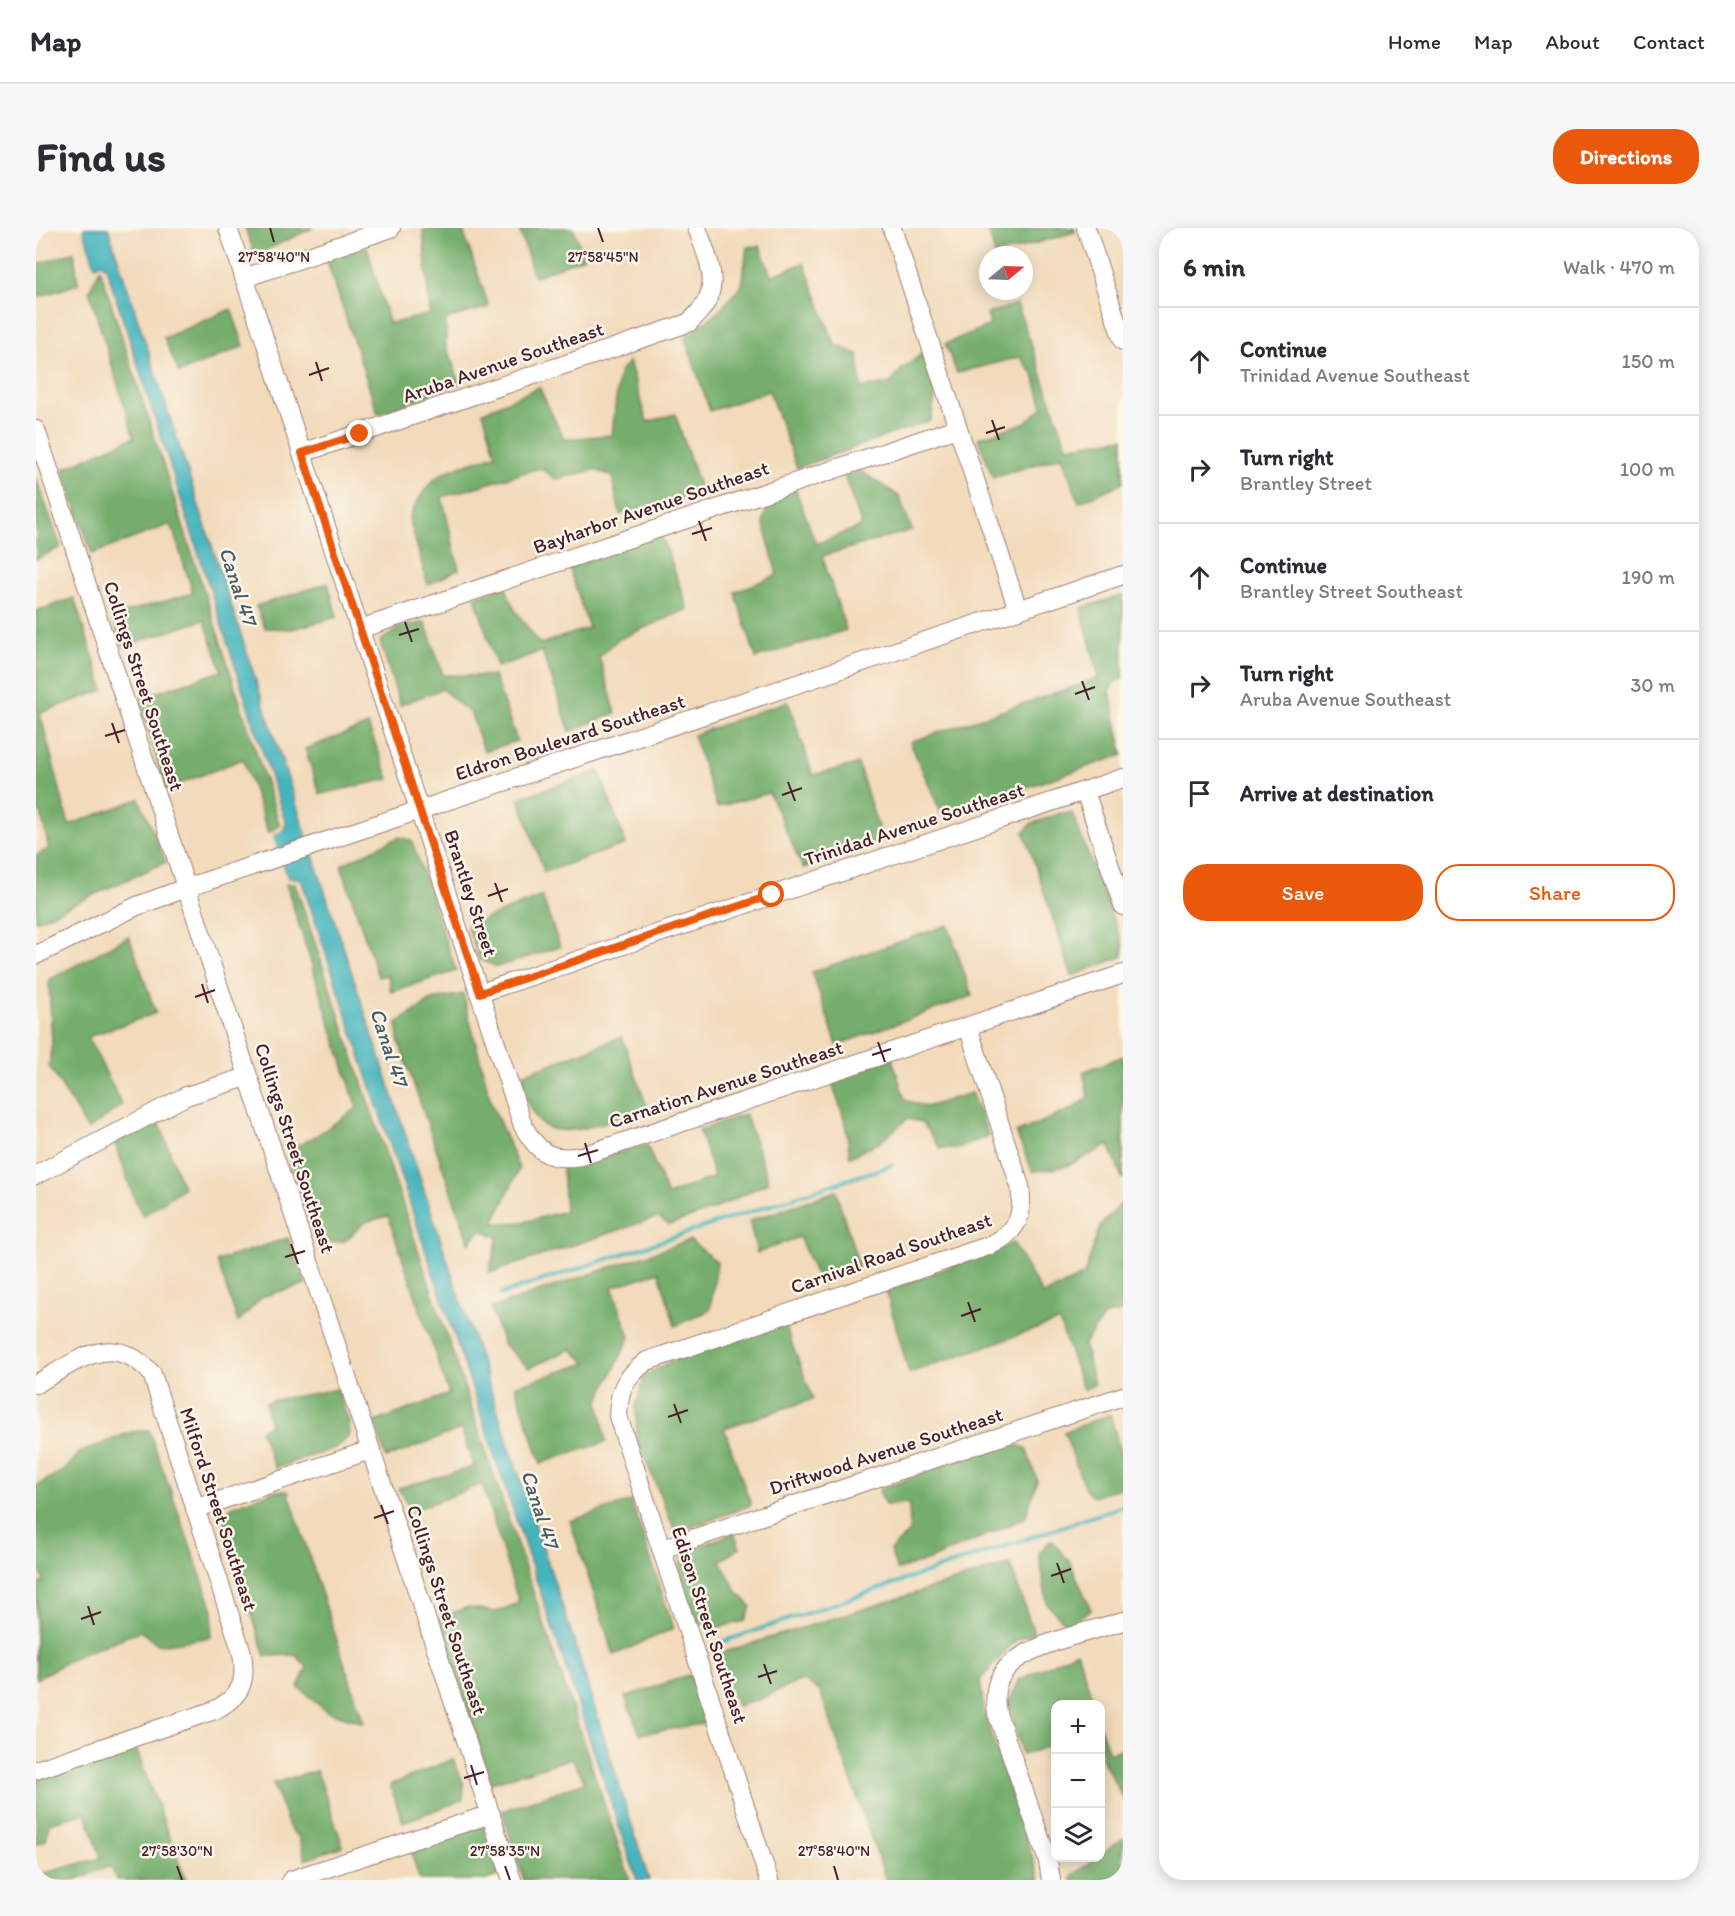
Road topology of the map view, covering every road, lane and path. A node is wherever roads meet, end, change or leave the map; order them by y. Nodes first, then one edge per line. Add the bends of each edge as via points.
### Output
1 (228, 228) edge
2 (392, 228) edge
3 (698, 228) edge
4 (892, 228) edge
5 (1086, 228) edge
6 (244, 278) junction
7 (1123, 341) edge
8 (957, 428) junction
9 (36, 430) edge
10 (302, 453) junction
11 (1123, 575) edge
12 (1018, 610) junction
13 (360, 629) junction
14 (1123, 778) edge
15 (1085, 791) junction
16 (421, 810) junction
17 (186, 888) junction
18 (1123, 906) edge
19 (36, 955) edge
20 (1123, 974) edge
21 (480, 993) junction
22 (968, 1028) junction
23 (247, 1077) junction
24 (547, 1155) joint
25 (36, 1175) edge
26 (36, 1384) edge
27 (624, 1385) joint
28 (1123, 1395) edge
29 (370, 1450) junction
30 (195, 1509) junction
31 (662, 1549) junction
32 (1123, 1621) edge
33 (36, 1770) edge
34 (491, 1814) junction
35 (291, 1880) edge
36 (512, 1880) edge
37 (769, 1880) edge
38 (1051, 1880) edge

1 - 6 street, Brantley Street
2 - 6 street
3 - 10 street, Aruba Avenue Southeast via 712,282 710,299 688,323
4 - 8 street
5 - 7 street
6 - 10 street, Brantley Street
8 - 12 street
8 - 13 street, Bayharbor Avenue Southeast
9 - 17 street, Collings Street Southeast
10 - 13 street, Brantley Street
11 - 12 street, Eldron Boulevard Southeast
12 - 16 street, Eldron Boulevard Southeast
13 - 16 street, Brantley Street
14 - 15 street, Trinidad Avenue Southeast
15 - 18 street
15 - 21 street, Trinidad Avenue Southeast
16 - 17 street, Eldron Boulevard Southeast
16 - 21 street, Brantley Street
17 - 19 street, Eldron Boulevard Southeast via 137,906
17 - 23 street, Collings Street Southeast
20 - 22 street, Carnation Avenue Southeast
21 - 24 street, Brantley Street via 523,1126 532,1142
22 - 24 street, Carnation Avenue Southeast via 582,1156 562,1159
22 - 27 street, Carnival Road Southeast via 1020,1186 1023,1208 1007,1237 647,1361
23 - 25 street via 186,1096
23 - 29 street, Collings Street Southeast
26 - 30 street, Milford Street Southeast via 94,1353 115,1350 129,1354 152,1374
27 - 31 street, Edison Street Southeast via 618,1395 618,1416
28 - 31 street, Driftwood Avenue Southeast
29 - 30 street
29 - 34 street, Collings Street Southeast
30 - 33 street, Milford Street Southeast via 242,1653 245,1672 240,1689 231,1701 215,1710
31 - 37 street, Edison Street Southeast
32 - 38 street via 1034,1650 1013,1662 1001,1675 995,1693 997,1713
34 - 35 street
34 - 36 street, Collings Street Southeast

